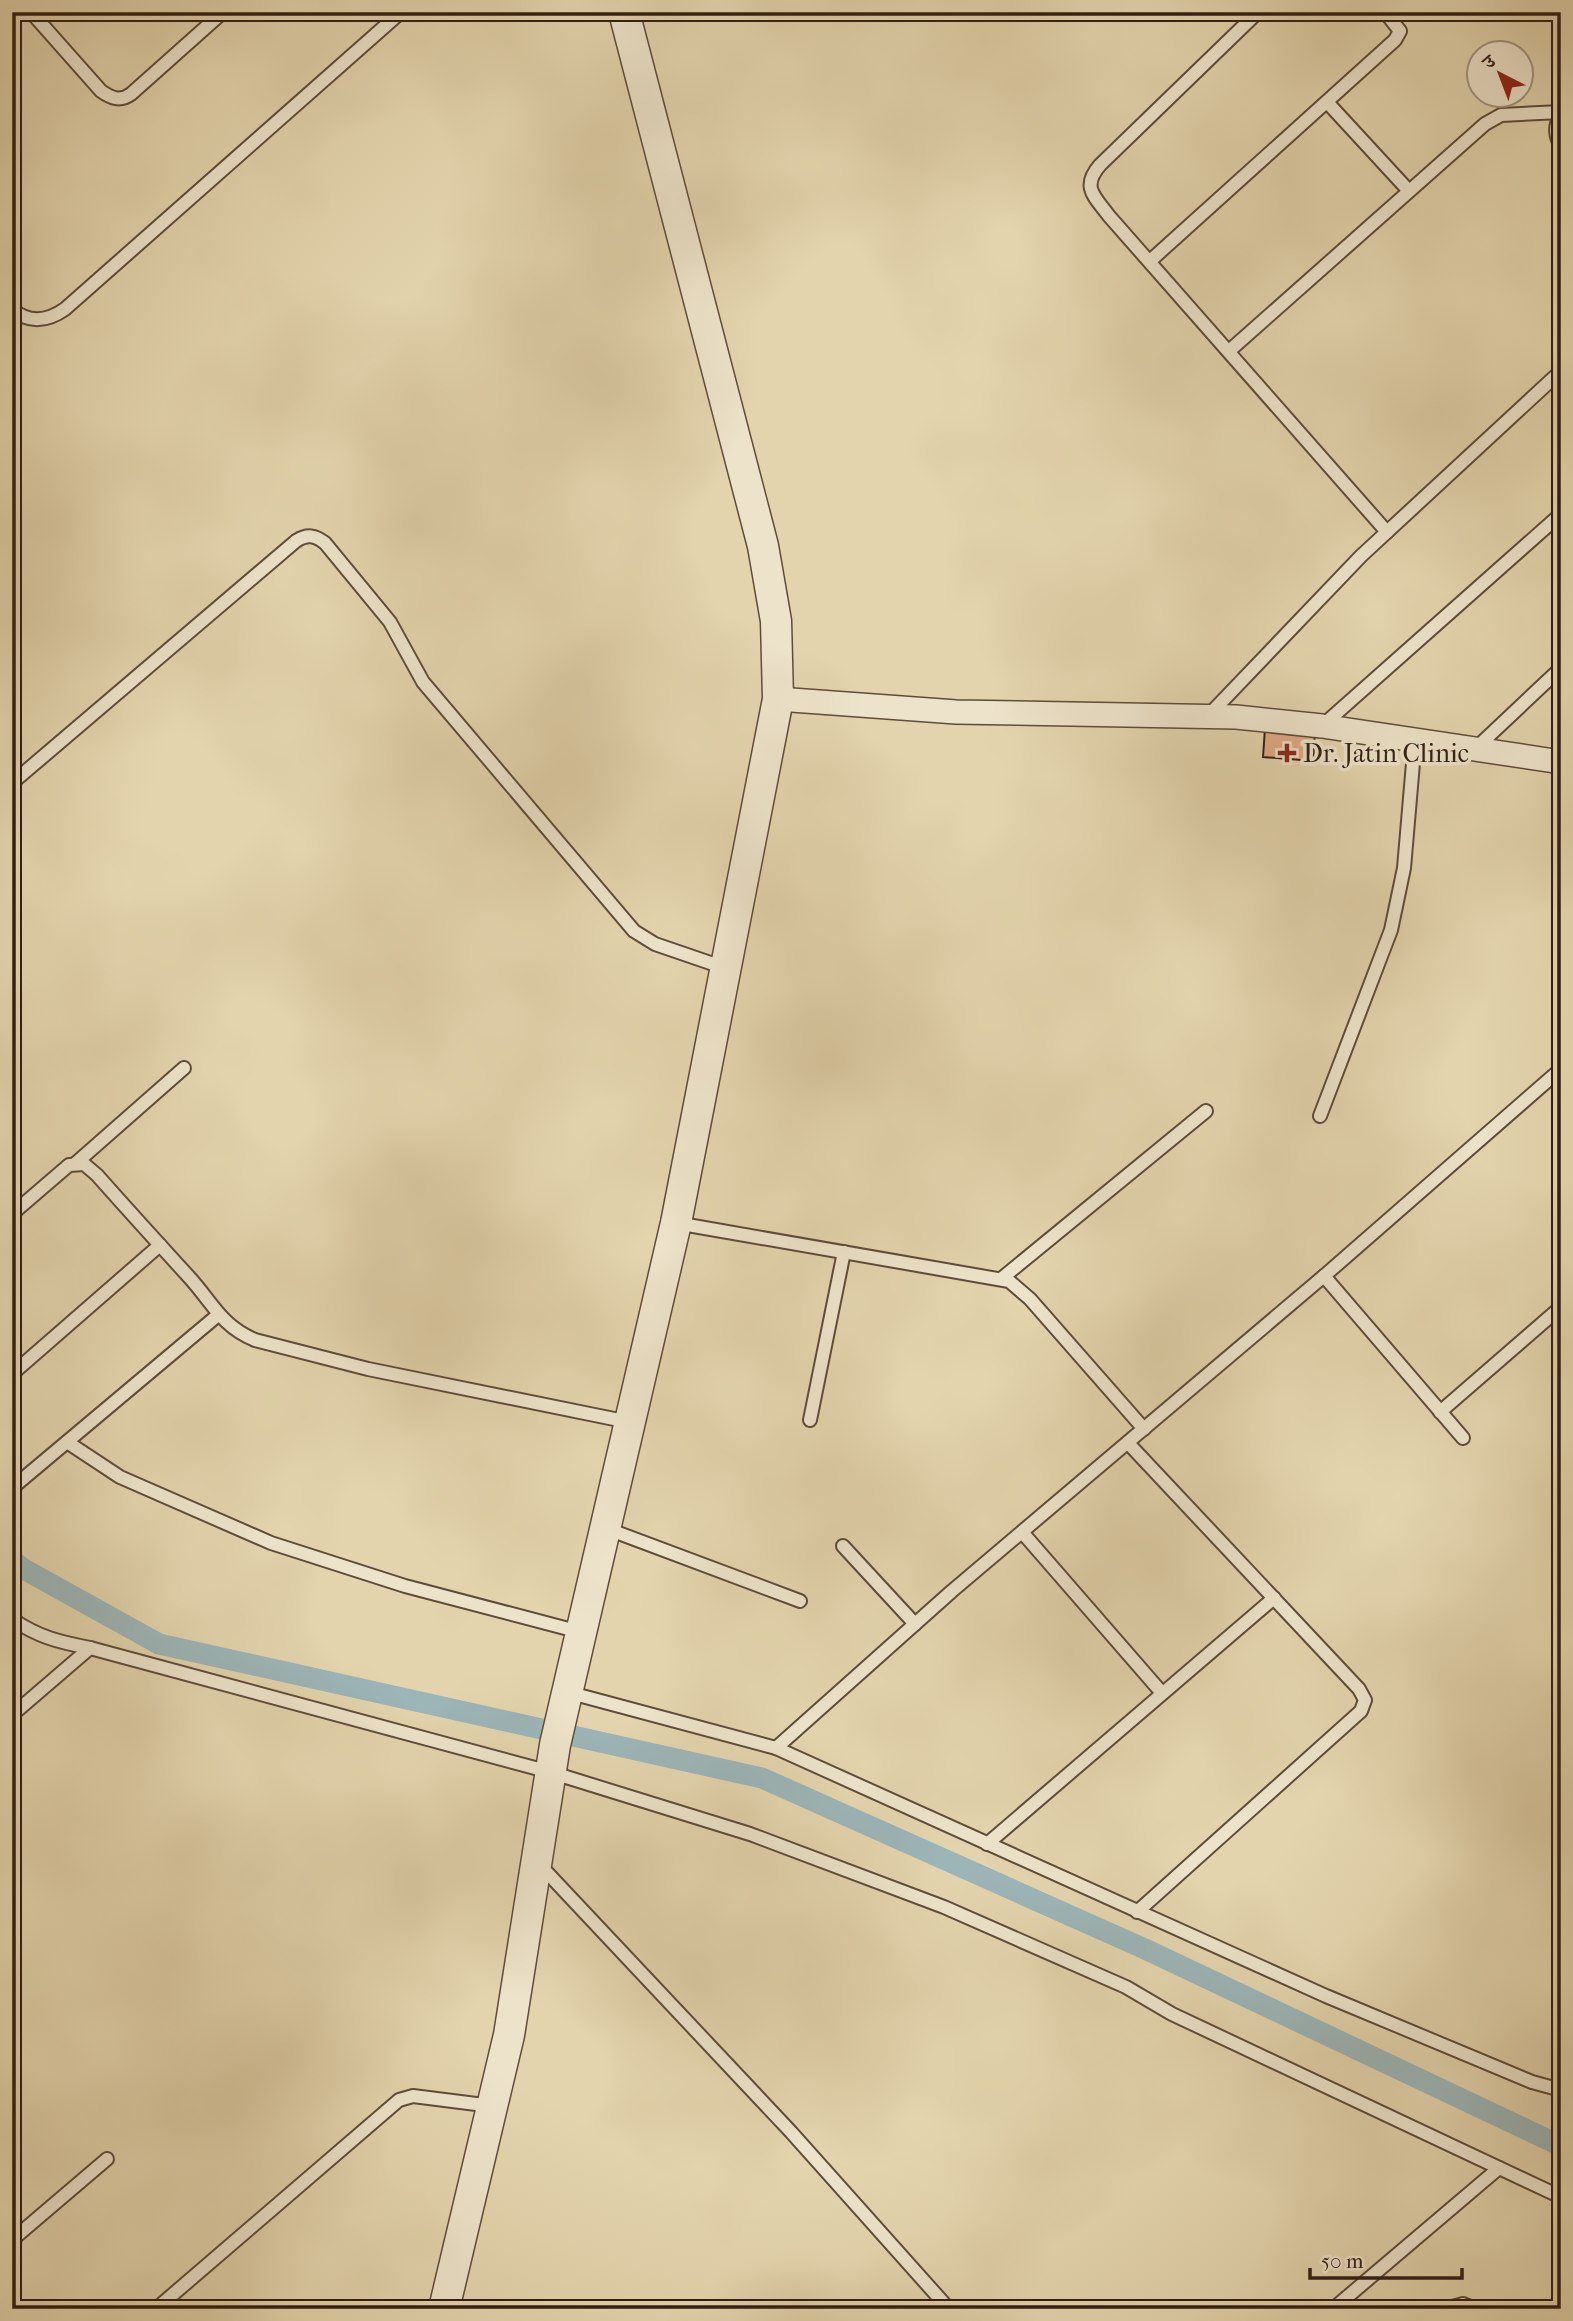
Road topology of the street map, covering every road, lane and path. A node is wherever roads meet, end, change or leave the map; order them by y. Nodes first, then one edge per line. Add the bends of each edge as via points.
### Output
1 (31, 12) edge
2 (223, 12) edge
3 (401, 12) edge
4 (624, 12) edge
5 (1258, 12) edge
6 (1385, 12) edge
7 (1327, 102) junction
8 (1561, 113) edge
9 (1561, 147) edge
10 (1409, 191) junction
11 (1150, 261) junction
12 (12, 309) edge
13 (1229, 351) junction
14 (1561, 371) edge
15 (1561, 514) edge
16 (1387, 532) junction
17 (1561, 668) edge
18 (778, 699) junction
19 (1207, 716) junction
20 (1322, 726) junction
21 (1415, 740) junction
22 (1475, 749) junction
23 (1561, 762) edge
24 (12, 783) edge
25 (725, 968) junction
26 (184, 1068) dead end
27 (1561, 1069) edge
28 (1206, 1111) dead end
29 (1320, 1116) dead end
30 (76, 1163) junction
31 (14, 1208) edge
32 (676, 1223) junction
33 (160, 1245) junction
34 (844, 1252) junction
35 (1324, 1276) junction
36 (1001, 1279) junction
37 (1561, 1307) edge
38 (218, 1315) junction
39 (12, 1374) edge
40 (1440, 1412) junction
41 (810, 1420) dead end
42 (630, 1422) junction
43 (1144, 1429) junction
44 (1463, 1438) dead end
45 (67, 1442) junction
46 (1128, 1443) junction
47 (12, 1488) edge
48 (605, 1528) junction
49 (1022, 1532) junction
50 (843, 1546) dead end
51 (1274, 1598) junction
52 (800, 1601) dead end
53 (12, 1619) edge
54 (915, 1624) junction
55 (580, 1632) junction
56 (90, 1648) junction
57 (1162, 1693) junction
58 (565, 1699) junction
59 (12, 1715) edge
60 (776, 1748) junction
61 (553, 1759) junction
62 (987, 1844) junction
63 (536, 1862) junction
64 (1137, 1912) junction
65 (1558, 2086) edge
66 (492, 2106) junction
67 (107, 2159) dead end
68 (1499, 2168) junction
69 (1561, 2197) edge
70 (12, 2239) edge
71 (156, 2309) edge
72 (444, 2309) edge
73 (948, 2309) edge
74 (1333, 2309) edge
75 (1445, 2309) edge
76 (1475, 2309) edge

1 - 2 lane via 101,91 121,99
3 - 12 lane via 65,309 45,319 31,319
4 - 18 street via 763,546 776,621
5 - 11 lane via 1100,164 1089,181 1094,196
6 - 7 lane via 1398,26 1398,36
7 - 10 lane
7 - 11 lane
8 - 9 lane via 1555,136
8 - 10 lane via 1501,114
10 - 13 lane
11 - 13 lane
13 - 16 lane
14 - 16 lane
15 - 20 lane
16 - 19 lane
17 - 22 lane
18 - 19 street via 957,712
18 - 25 street
19 - 20 street
20 - 21 street
21 - 22 street
21 - 29 lane via 1396,911
22 - 23 street
24 - 25 lane via 296,541 314,536 325,543 390,622 423,682 634,931 654,944
25 - 32 street
26 - 30 lane
27 - 35 lane
28 - 36 lane
30 - 31 lane
30 - 33 lane via 90,1168
32 - 34 lane
32 - 42 street
33 - 38 lane
33 - 39 lane
34 - 36 lane
34 - 41 lane
35 - 40 lane
35 - 43 lane
36 - 43 lane via 1016,1285 1030,1299
37 - 40 lane
38 - 42 lane via 255,1340 368,1369
38 - 45 lane
40 - 44 lane
42 - 48 street
43 - 46 lane
45 - 47 lane
45 - 55 lane via 120,1477 271,1543 405,1586
46 - 49 lane
46 - 51 lane
48 - 52 lane
48 - 55 street
49 - 54 lane
49 - 57 lane
50 - 54 lane
51 - 57 lane
51 - 64 lane via 1359,1689 1364,1706
53 - 56 lane via 58,1642
54 - 60 lane
55 - 58 street
56 - 59 lane
56 - 61 lane
57 - 62 lane
58 - 60 lane
58 - 61 street
60 - 62 lane
61 - 63 street
61 - 68 lane via 944,1907 1126,1987 1172,2014
62 - 64 lane
63 - 66 street via 509,2035
63 - 73 lane via 791,2132
64 - 65 lane via 1532,2082
66 - 71 lane via 413,2096 399,2100
66 - 72 street
67 - 70 lane
68 - 69 lane
68 - 74 lane
75 - 76 lane via 1463,2304

